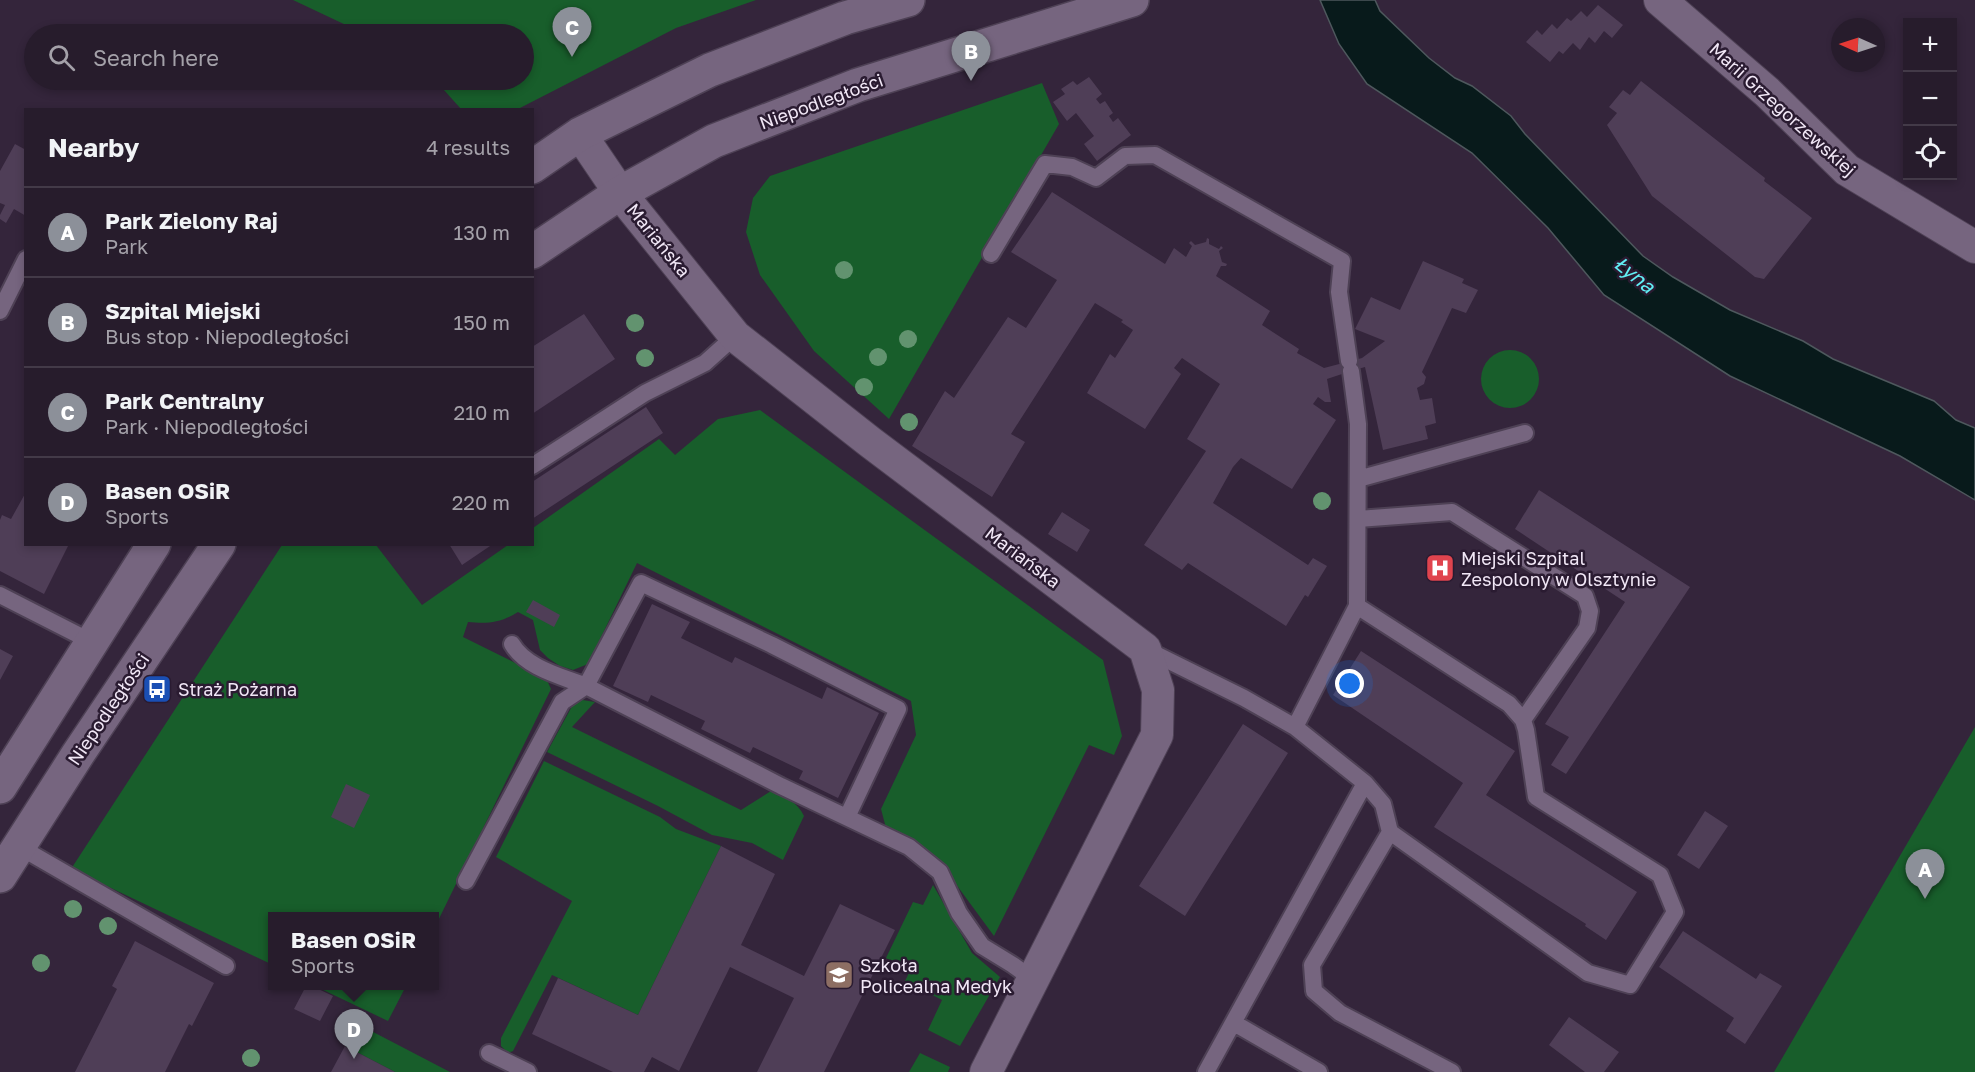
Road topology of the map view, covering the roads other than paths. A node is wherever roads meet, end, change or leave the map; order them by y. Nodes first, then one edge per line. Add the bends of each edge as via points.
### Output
1 (908, 0) edge
2 (1132, 0) edge
3 (1660, 0) edge
4 (580, 134) junction
5 (534, 166) edge
6 (620, 193) junction
7 (1975, 247) edge
8 (534, 251) edge
9 (991, 254) dead end
10 (24, 263) edge
11 (0, 311) edge
12 (735, 336) junction
13 (1525, 433) dead end
14 (534, 465) edge
15 (1358, 479) junction
16 (1358, 519) junction
17 (153, 546) edge
18 (218, 546) edge
19 (0, 595) edge
20 (1358, 606) junction
21 (92, 642) junction
22 (513, 644) dead end
23 (1145, 649) junction
24 (586, 686) junction
25 (1522, 720) junction
26 (1295, 728) junction
27 (1365, 783) junction
28 (0, 787) edge
29 (847, 818) junction
30 (1390, 832) junction
31 (18, 846) junction
32 (0, 876) edge
33 (466, 881) dead end
34 (226, 966) dead end
35 (1032, 979) junction
36 (1234, 1023) junction
37 (489, 1053) dead end
38 (996, 1068) edge
39 (528, 1072) edge
40 (1206, 1072) edge
41 (1319, 1072) edge
42 (1452, 1072) edge

1 - 4 street via 844,18 710,70
2 - 6 street, Niepodległości via 858,85 714,141
3 - 7 street, Marii Grzegorzewskiej via 1767,92 1847,170
4 - 5 street
4 - 6 street, Mariańska
6 - 8 street, Niepodległości
6 - 12 street, Mariańska
9 - 15 lane via 1046,164 1072,167 1096,178 1125,156 1155,155 1342,261 1338,292 1358,424
10 - 11 lane
12 - 14 lane via 705,363 645,393
12 - 23 street, Mariańska
13 - 15 lane
15 - 16 lane
16 - 20 lane
16 - 25 lane via 1452,512 1585,596 1590,611 1587,628
17 - 21 street
18 - 31 street, Niepodległości
19 - 21 lane
20 - 25 lane via 1509,704
20 - 26 lane
21 - 28 street
22 - 24 lane via 518,655
23 - 26 lane
23 - 35 street via 1158,690 1157,735
24 - 29 lane
24 - 29 lane via 641,583 772,645 898,709
24 - 33 lane via 562,702
25 - 30 lane via 1536,797 1660,875 1676,912 1630,985 1588,973
26 - 27 lane
27 - 30 lane via 1383,804
27 - 36 lane
29 - 35 lane via 909,847 940,872 959,913 982,946
30 - 42 lane via 1312,965 1314,991 1340,1013
31 - 32 street, Niepodległości
31 - 34 lane
35 - 38 street
36 - 40 lane
36 - 41 lane
37 - 39 lane

